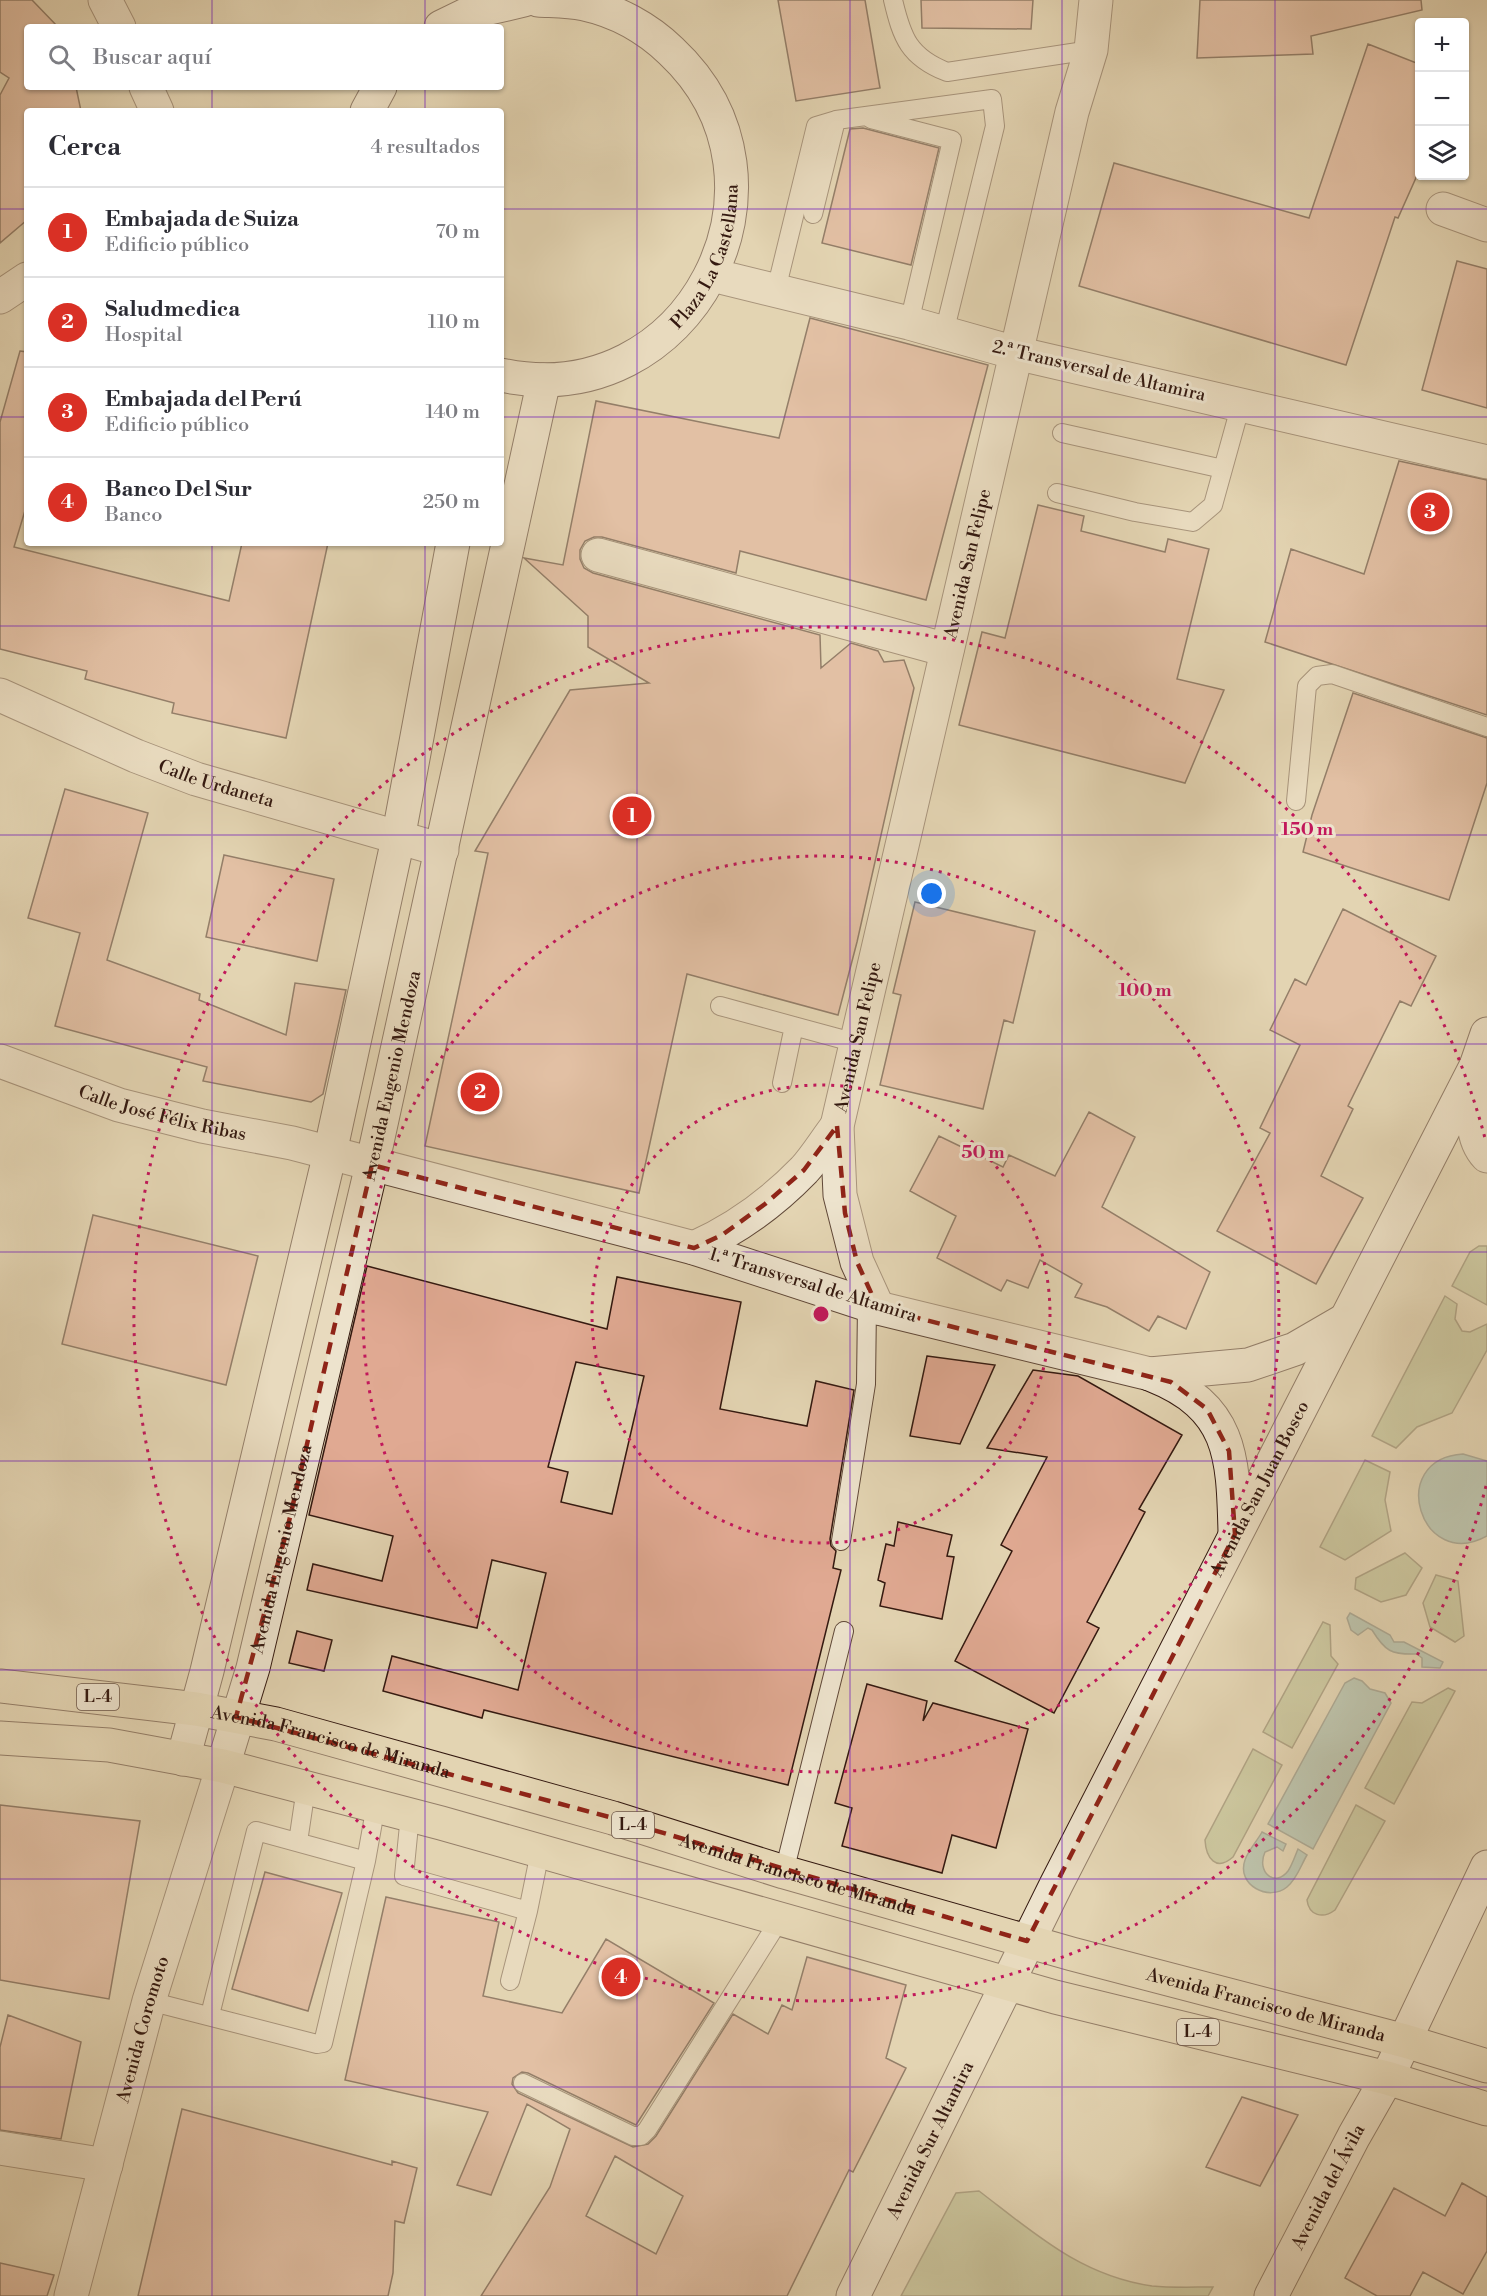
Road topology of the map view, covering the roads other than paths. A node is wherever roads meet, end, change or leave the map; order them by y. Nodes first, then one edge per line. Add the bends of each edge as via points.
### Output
1 (105, 0) edge
2 (524, 0) edge
3 (538, 0) edge
4 (893, 0) edge
5 (1096, 0) edge
6 (582, 2) edge
7 (117, 24) edge
8 (447, 24) edge
9 (1091, 50) junction
10 (147, 90) edge
11 (378, 90) edge
12 (156, 108) edge
13 (369, 108) edge
14 (860, 117) junction
15 (836, 120) junction
16 (1443, 209) dead end
17 (813, 214) dead end
18 (1487, 225) edge
19 (712, 274) junction
20 (24, 281) edge
21 (776, 290) junction
22 (0, 297) edge
23 (909, 323) junction
24 (944, 333) junction
25 (1016, 353) junction
26 (504, 375) edge
27 (544, 380) junction
28 (1241, 404) junction
29 (1062, 434) dead end
30 (1487, 462) edge
31 (1223, 469) junction
32 (1057, 493) dead end
33 (452, 546) edge
34 (598, 555) dead end
35 (947, 650) junction
36 (0, 695) edge
37 (1487, 727) edge
38 (1296, 801) dead end
39 (398, 839) junction
40 (442, 850) junction
41 (720, 1006) dead end
42 (794, 1026) junction
43 (1487, 1034) edge
44 (856, 1043) junction
45 (0, 1061) edge
46 (1476, 1066) junction
47 (782, 1083) dead end
48 (837, 1126) junction
49 (330, 1153) junction
50 (1487, 1156) edge
51 (372, 1165) junction
52 (694, 1248) junction
53 (872, 1306) junction
54 (1346, 1320) junction
55 (1150, 1374) junction
56 (1235, 1534) junction
57 (841, 1541) dead end
58 (844, 1631) dead end
59 (0, 1686) edge
60 (196, 1709) junction
61 (237, 1717) junction
62 (0, 1738) edge
63 (183, 1759) junction
64 (223, 1766) junction
65 (306, 1788) junction
66 (376, 1805) junction
67 (410, 1815) junction
68 (298, 1842) junction
69 (540, 1852) junction
70 (366, 1861) junction
71 (1487, 1867) edge
72 (784, 1872) junction
73 (528, 1911) junction
74 (780, 1919) junction
75 (1027, 1941) junction
76 (510, 1981) dead end
77 (1009, 1984) junction
78 (149, 2001) junction
79 (210, 2015) junction
80 (1405, 2042) junction
81 (1487, 2066) edge
82 (1387, 2078) junction
83 (523, 2084) dead end
84 (1487, 2109) edge
85 (0, 2148) edge
86 (106, 2165) junction
87 (72, 2296) edge
88 (853, 2296) edge
89 (1271, 2296) edge

1 - 7 street
2 - 8 street via 472,12
3 - 6 street, Plaza La Castellana
4 - 9 lane via 899,25 913,52 927,64 947,72
5 - 9 street, Avenida San Felipe
6 - 19 street, Plaza La Castellana via 610,12 660,41 693,76 713,108 724,135 732,192 725,239
9 - 25 street, Avenida San Felipe via 1072,112
10 - 12 street
11 - 13 street
14 - 15 lane
14 - 23 lane via 952,140
14 - 24 lane via 992,99 995,126
15 - 17 lane
15 - 21 lane via 816,126
16 - 18 street
19 - 21 street, 2.ª Transversal de Altamira
19 - 27 street, Plaza La Castellana via 697,300 656,342 603,370
20 - 22 street
21 - 23 street, 2.ª Transversal de Altamira
23 - 24 street, 2.ª Transversal de Altamira
24 - 25 street, 2.ª Transversal de Altamira
25 - 28 street, 2.ª Transversal de Altamira
25 - 35 street, Avenida San Felipe
26 - 27 street, Plaza La Castellana
27 - 40 street, Avenida Eugenio Mendoza
28 - 30 street, 2.ª Transversal de Altamira
28 - 31 lane
29 - 31 lane
31 - 32 lane via 1213,505 1193,522
33 - 39 street
34 - 35 street
35 - 44 street, Avenida San Felipe
36 - 39 street, Calle Urdaneta via 196,778
37 - 38 lane via 1332,674 1317,676 1307,686
39 - 40 street, Calle Urdaneta
39 - 49 street
40 - 51 street, Avenida Eugenio Mendoza
41 - 42 lane
42 - 44 lane
42 - 47 lane
43 - 46 street, Avenida San Juan Bosco
44 - 48 street, Avenida San Felipe
45 - 49 street, Calle José Félix Ribas via 119,1105
46 - 50 street via 1474,1127 1478,1146
46 - 54 street, Avenida San Juan Bosco
48 - 52 street, Avenida San Felipe via 804,1170 765,1204 722,1235
48 - 53 street, Avenida San Felipe via 840,1195
49 - 51 street, Calle José Félix Ribas
49 - 60 street
51 - 52 street, 1.ª Transversal de Altamira
51 - 61 street, Avenida Eugenio Mendoza via 287,1530
52 - 53 street, 1.ª Transversal de Altamira
53 - 55 street, 1.ª Transversal de Altamira
53 - 57 lane via 866,1384
54 - 55 street via 1294,1349 1248,1365
54 - 56 street, Avenida San Juan Bosco
55 - 56 street via 1189,1392 1207,1409 1217,1426 1229,1451 1234,1475
56 - 75 street, Avenida San Juan Bosco
58 - 72 lane
59 - 60 main road, Avenida Francisco de Miranda / L-4
60 - 61 main road, Avenida Francisco de Miranda / L-4
60 - 63 street
61 - 64 street, Avenida Eugenio Mendoza
61 - 72 main road, Avenida Francisco de Miranda / L-4 via 613,1818
62 - 63 main road, L-4 via 109,1746
63 - 64 main road, L-4
64 - 65 main road, L-4
64 - 78 street, Avenida Coromoto
65 - 66 main road, L-4
65 - 68 lane
66 - 67 main road, L-4
66 - 70 lane
67 - 69 main road, L-4
67 - 73 lane via 404,1876
68 - 70 lane
68 - 79 lane via 256,1831
69 - 73 lane
69 - 74 main road, L-4
70 - 79 lane via 323,2043
71 - 80 street, Avenida del Ávila
72 - 75 main road, Avenida Francisco de Miranda / L-4
73 - 76 lane
74 - 77 main road, L-4
74 - 83 lane via 641,2136 633,2136
75 - 77 street, Avenida San Juan Bosco
75 - 80 main road, Avenida Francisco de Miranda / L-4
77 - 82 main road, L-4
77 - 88 street, Avenida Sur Altamira
78 - 79 lane
78 - 86 street, Avenida Coromoto
80 - 81 main road, Avenida Francisco de Miranda / L-4
80 - 82 street, Avenida del Ávila
82 - 84 main road, L-4
82 - 89 street, Avenida del Ávila
85 - 86 street
86 - 87 street, Avenida Coromoto

